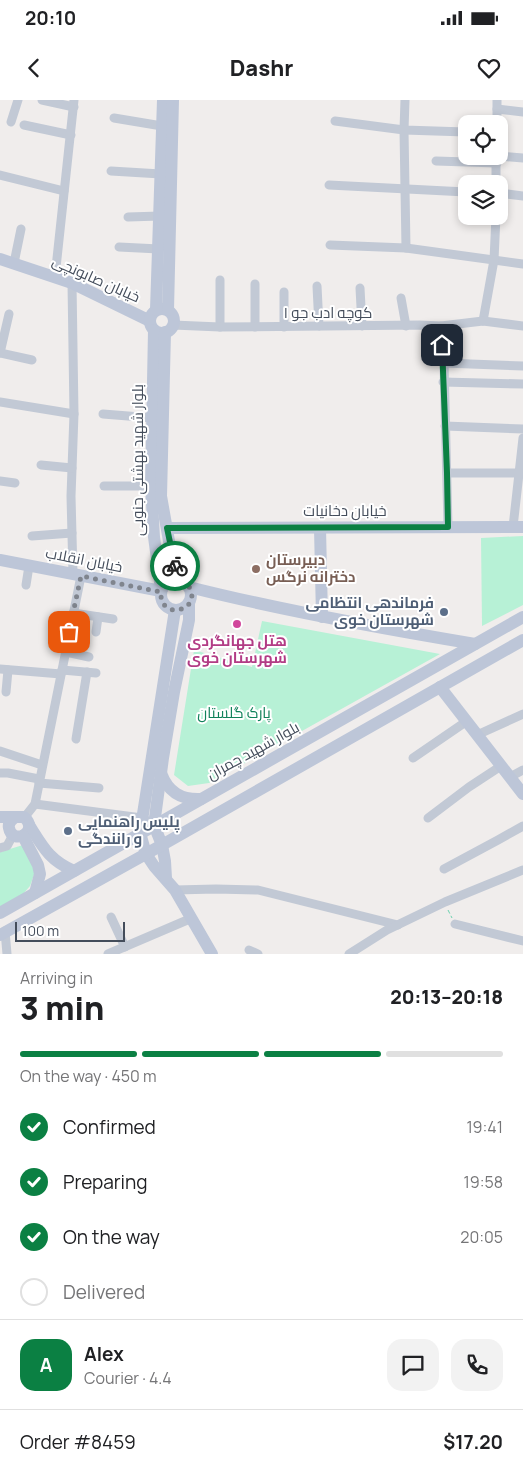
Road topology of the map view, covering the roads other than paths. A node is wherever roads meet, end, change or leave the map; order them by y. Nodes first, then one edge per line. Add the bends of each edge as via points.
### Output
1 (18, 100) edge
2 (42, 100) edge
3 (163, 100) edge
4 (173, 100) edge
5 (405, 100) edge
6 (74, 103) edge
7 (497, 104) edge
8 (523, 112) edge
9 (114, 118) dead end
10 (335, 121) dead end
11 (11, 122) dead end
12 (24, 125) dead end
13 (162, 126) junction
14 (404, 130) junction
15 (458, 132) edge
16 (70, 135) junction
17 (508, 158) edge
18 (523, 158) edge
19 (458, 160) edge
20 (436, 161) dead end
21 (111, 170) dead end
22 (161, 174) junction
23 (0, 175) edge
24 (329, 185) dead end
25 (405, 188) junction
26 (64, 191) junction
27 (458, 191) edge
28 (508, 194) edge
29 (523, 196) edge
30 (128, 216) dead end
31 (160, 216) junction
32 (496, 225) edge
33 (21, 229) dead end
34 (330, 245) dead end
35 (119, 246) dead end
36 (406, 248) junction
37 (159, 249) junction
38 (0, 259) edge
39 (494, 260) junction
40 (14, 264) junction
41 (523, 264) edge
42 (55, 277) junction
43 (220, 280) dead end
44 (72, 283) junction
45 (255, 284) dead end
46 (317, 286) dead end
47 (360, 288) dead end
48 (284, 292) dead end
49 (401, 298) dead end
50 (9, 314) dead end
51 (161, 321) junction
52 (483, 321) junction
53 (319, 326) junction
54 (362, 326) junction
55 (406, 326) junction
56 (441, 326) junction
57 (523, 326) edge
58 (220, 327) junction
59 (255, 327) junction
60 (284, 327) junction
61 (0, 353) edge
62 (32, 360) dead end
63 (444, 363) junction
64 (523, 366) edge
65 (443, 382) junction
66 (523, 384) edge
67 (0, 402) edge
68 (74, 414) junction
69 (103, 414) dead end
70 (153, 418) junction
71 (445, 426) junction
72 (523, 429) edge
73 (523, 438) edge
74 (41, 465) dead end
75 (72, 468) junction
76 (447, 473) junction
77 (521, 473) edge
78 (0, 481) edge
79 (15, 483) dead end
80 (104, 486) dead end
81 (151, 486) junction
82 (448, 527) junction
83 (518, 527) edge
84 (167, 528) junction
85 (320, 528) junction
86 (72, 533) junction
87 (32, 536) dead end
88 (172, 558) junction
89 (0, 560) edge
90 (157, 560) junction
91 (29, 566) junction
92 (77, 575) junction
93 (185, 583) junction
94 (26, 585) dead end
95 (161, 590) junction
96 (189, 603) junction
97 (175, 610) junction
98 (73, 613) junction
99 (98, 617) junction
100 (322, 617) junction
101 (523, 617) edge
102 (113, 618) dead end
103 (96, 632) dead end
104 (523, 640) edge
105 (475, 644) junction
106 (66, 652) junction
107 (89, 657) dead end
108 (4, 670) edge
109 (61, 672) junction
110 (440, 687) junction
111 (6, 692) dead end
112 (523, 714) edge
113 (467, 721) junction
114 (477, 735) junction
115 (76, 739) dead end
116 (0, 751) edge
117 (413, 758) dead end
118 (42, 765) junction
119 (502, 766) junction
120 (523, 770) edge
121 (2, 773) edge
122 (161, 773) junction
123 (510, 778) junction
124 (39, 781) junction
125 (99, 788) dead end
126 (523, 794) edge
127 (201, 799) junction
128 (36, 804) junction
129 (0, 817) edge
130 (142, 818) junction
131 (428, 818) dead end
132 (154, 825) junction
133 (21, 826) junction
134 (523, 826) edge
135 (140, 833) junction
136 (162, 845) junction
137 (0, 848) edge
138 (146, 854) junction
139 (444, 868) dead end
140 (523, 870) edge
141 (74, 871) junction
142 (166, 878) junction
143 (175, 890) junction
144 (35, 893) junction
145 (0, 913) edge
146 (111, 917) dead end
147 (192, 918) junction
148 (455, 924) road end
149 (398, 925) junction
150 (3, 933) edge
151 (523, 942) edge
152 (126, 947) junction
153 (249, 950) dead end
154 (7, 954) edge
155 (108, 954) edge
156 (212, 954) edge
157 (258, 954) edge
158 (350, 954) edge

1 - 11 street
2 - 6 street
3 - 13 main road, بلوار شهید بهشتی جنوبی
4 - 51 main road, بلوار شهید بهشتی جنوبی
5 - 14 street
6 - 16 street
7 - 8 street
9 - 13 street
10 - 14 street
12 - 16 street
13 - 22 main road, بلوار شهید بهشتی جنوبی
14 - 15 street
14 - 25 street
16 - 26 street
17 - 18 street
19 - 20 street
21 - 22 street
22 - 31 main road, بلوار شهید بهشتی جنوبی
23 - 26 street
24 - 25 street
25 - 27 street
25 - 36 street
26 - 42 street
28 - 29 street
30 - 31 street
31 - 37 main road, بلوار شهید بهشتی جنوبی
32 - 39 street
33 - 40 street
34 - 36 street
35 - 37 street
36 - 39 street
37 - 51 main road, بلوار شهید بهشتی جنوبی
38 - 40 main road, خیابان صابونچی
39 - 41 street
39 - 52 street
40 - 42 main road, خیابان صابونچی
42 - 44 main road, خیابان صابونچی
43 - 58 street
44 - 51 main road, خیابان صابونچی
44 - 68 street
45 - 59 street
46 - 53 street
47 - 54 street
48 - 60 street
49 - 55 street
50 - 61 street
51 - 58 street, کوچه ادب جو ۱
51 - 70 main road, بلوار شهید بهشتی جنوبی
51 - 84 main road, بلوار شهید بهشتی جنوبی via 162,496
52 - 56 street, کوچه ادب جو ۱
52 - 57 street, کوچه ادب جو ۱
53 - 54 street, کوچه ادب جو ۱
53 - 60 street, کوچه ادب جو ۱
54 - 55 street, کوچه ادب جو ۱
55 - 56 street, کوچه ادب جو ۱
56 - 63 street
58 - 59 street, کوچه ادب جو ۱
59 - 60 street, کوچه ادب جو ۱
61 - 62 street
63 - 64 street
63 - 65 street
65 - 66 street
65 - 71 street
67 - 68 street
68 - 75 street
69 - 70 street
70 - 81 main road, بلوار شهید بهشتی جنوبی
71 - 72 street
71 - 76 street
73 - 77 street
74 - 75 street
75 - 86 street
76 - 77 street
76 - 82 street
77 - 83 street
78 - 79 street
80 - 81 street
81 - 90 main road, بلوار شهید بهشتی جنوبی
82 - 83 main road, خیابان دخانیات
82 - 85 main road, خیابان دخانیات
84 - 85 main road, خیابان دخانیات
84 - 88 main road, بلوار شهید بهشتی جنوبی
85 - 100 main road
86 - 87 street
86 - 92 street
88 - 90 main road via 166,563
88 - 93 main road, بلوار شهید بهشتی جنوبی
89 - 91 main road, خیابان انقلاب
90 - 95 main road, بلوار شهید بهشتی جنوبی
91 - 92 main road, خیابان انقلاب
91 - 94 street
92 - 95 main road, خیابان انقلاب
92 - 98 street
93 - 95 main road via 176,579 167,582
93 - 96 main road via 192,595
93 - 100 main road via 254,603
95 - 97 main road via 160,597 165,606
96 - 97 main road via 183,609
96 - 122 main road via 189,620
97 - 130 main road
98 - 99 street
98 - 106 street
99 - 102 street
99 - 103 street
100 - 105 main road
101 - 105 main road, بلوار شهید چمران
104 - 110 main road
105 - 127 main road, بلوار شهید چمران
106 - 107 street
106 - 109 street
108 - 109 street
108 - 111 street
109 - 115 street via 92,672
109 - 118 street
110 - 113 main road
110 - 136 main road
112 - 114 street
113 - 114 main road
113 - 117 street
114 - 119 main road
116 - 118 street
118 - 124 street
119 - 123 main road
119 - 131 street
120 - 123 street
121 - 124 street
122 - 127 main road via 175,794
122 - 132 main road
123 - 126 main road
124 - 125 street
124 - 128 street
127 - 132 main road, بلوار شهید چمران
128 - 130 street
128 - 133 street
129 - 133 main road
130 - 132 street
130 - 135 main road
132 - 135 main road, بلوار شهید چمران
132 - 136 main road
133 - 137 street via 7,846
133 - 141 main road via 60,865
133 - 144 main road via 40,874
134 - 139 street
135 - 138 main road
135 - 141 main road, بلوار شهید چمران
136 - 138 main road
136 - 142 main road
138 - 142 main road
138 - 150 main road
140 - 149 street
141 - 144 main road, بلوار شهید چمران
142 - 143 main road
143 - 147 main road
143 - 149 street via 258,890
144 - 145 main road, بلوار شهید چمران
146 - 152 street
147 - 152 street
147 - 156 main road
148 - 151 street
149 - 158 street
150 - 154 street
152 - 155 street
153 - 157 street

